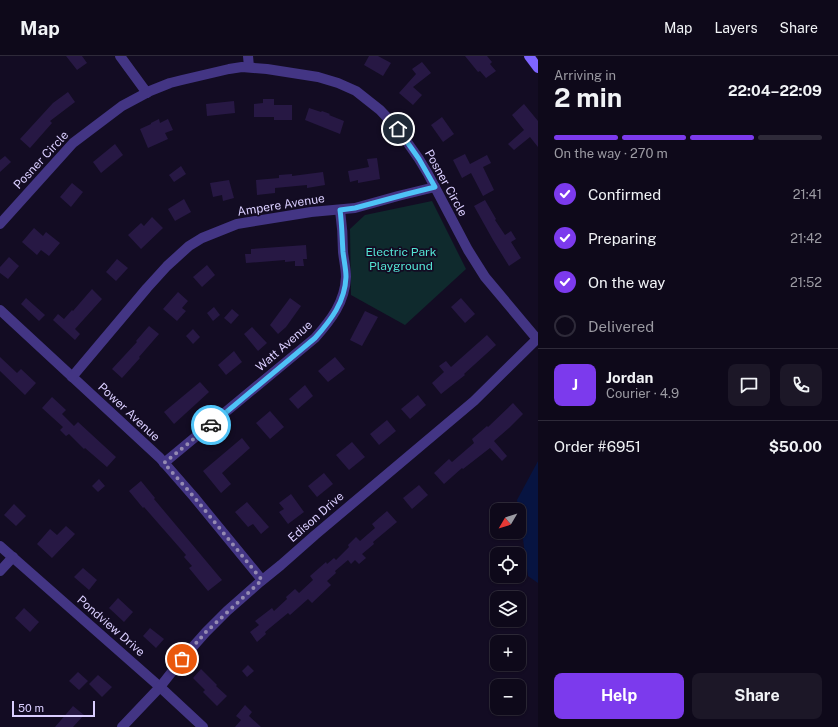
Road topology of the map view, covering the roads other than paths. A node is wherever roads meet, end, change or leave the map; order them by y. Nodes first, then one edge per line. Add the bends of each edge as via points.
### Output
1 (120, 56) edge
2 (248, 56) edge
3 (529, 56) edge
4 (249, 67) junction
5 (538, 68) edge
6 (147, 93) junction
7 (435, 187) junction
8 (340, 210) junction
9 (0, 224) edge
10 (0, 310) edge
11 (538, 339) edge
12 (72, 377) junction
13 (164, 463) junction
14 (0, 546) edge
15 (13, 557) junction
16 (0, 571) edge
17 (262, 580) junction
18 (160, 687) junction
19 (122, 727) edge
20 (203, 727) edge

1 - 6 street
2 - 4 street
3 - 5 main road
4 - 6 street, Posner Circle via 170,83
4 - 7 street, Posner Circle via 318,77 356,91 380,110 398,129
6 - 9 street, Posner Circle via 122,106 73,143
7 - 8 street, Ampere Avenue
7 - 11 street, Posner Circle via 485,277
8 - 12 street, Ampere Avenue via 237,224 202,238 179,254 147,288
8 - 13 street, Watt Avenue via 345,290 338,308 327,324 315,338
10 - 12 street, Power Avenue
11 - 17 street, Edison Drive via 474,401
12 - 13 street, Power Avenue
13 - 17 street, Power Avenue
14 - 15 street, Pondview Drive
15 - 16 street
15 - 18 street, Pondview Drive
17 - 18 street, Edison Drive via 206,632
18 - 19 street, Edison Drive
18 - 20 street, Pondview Drive

